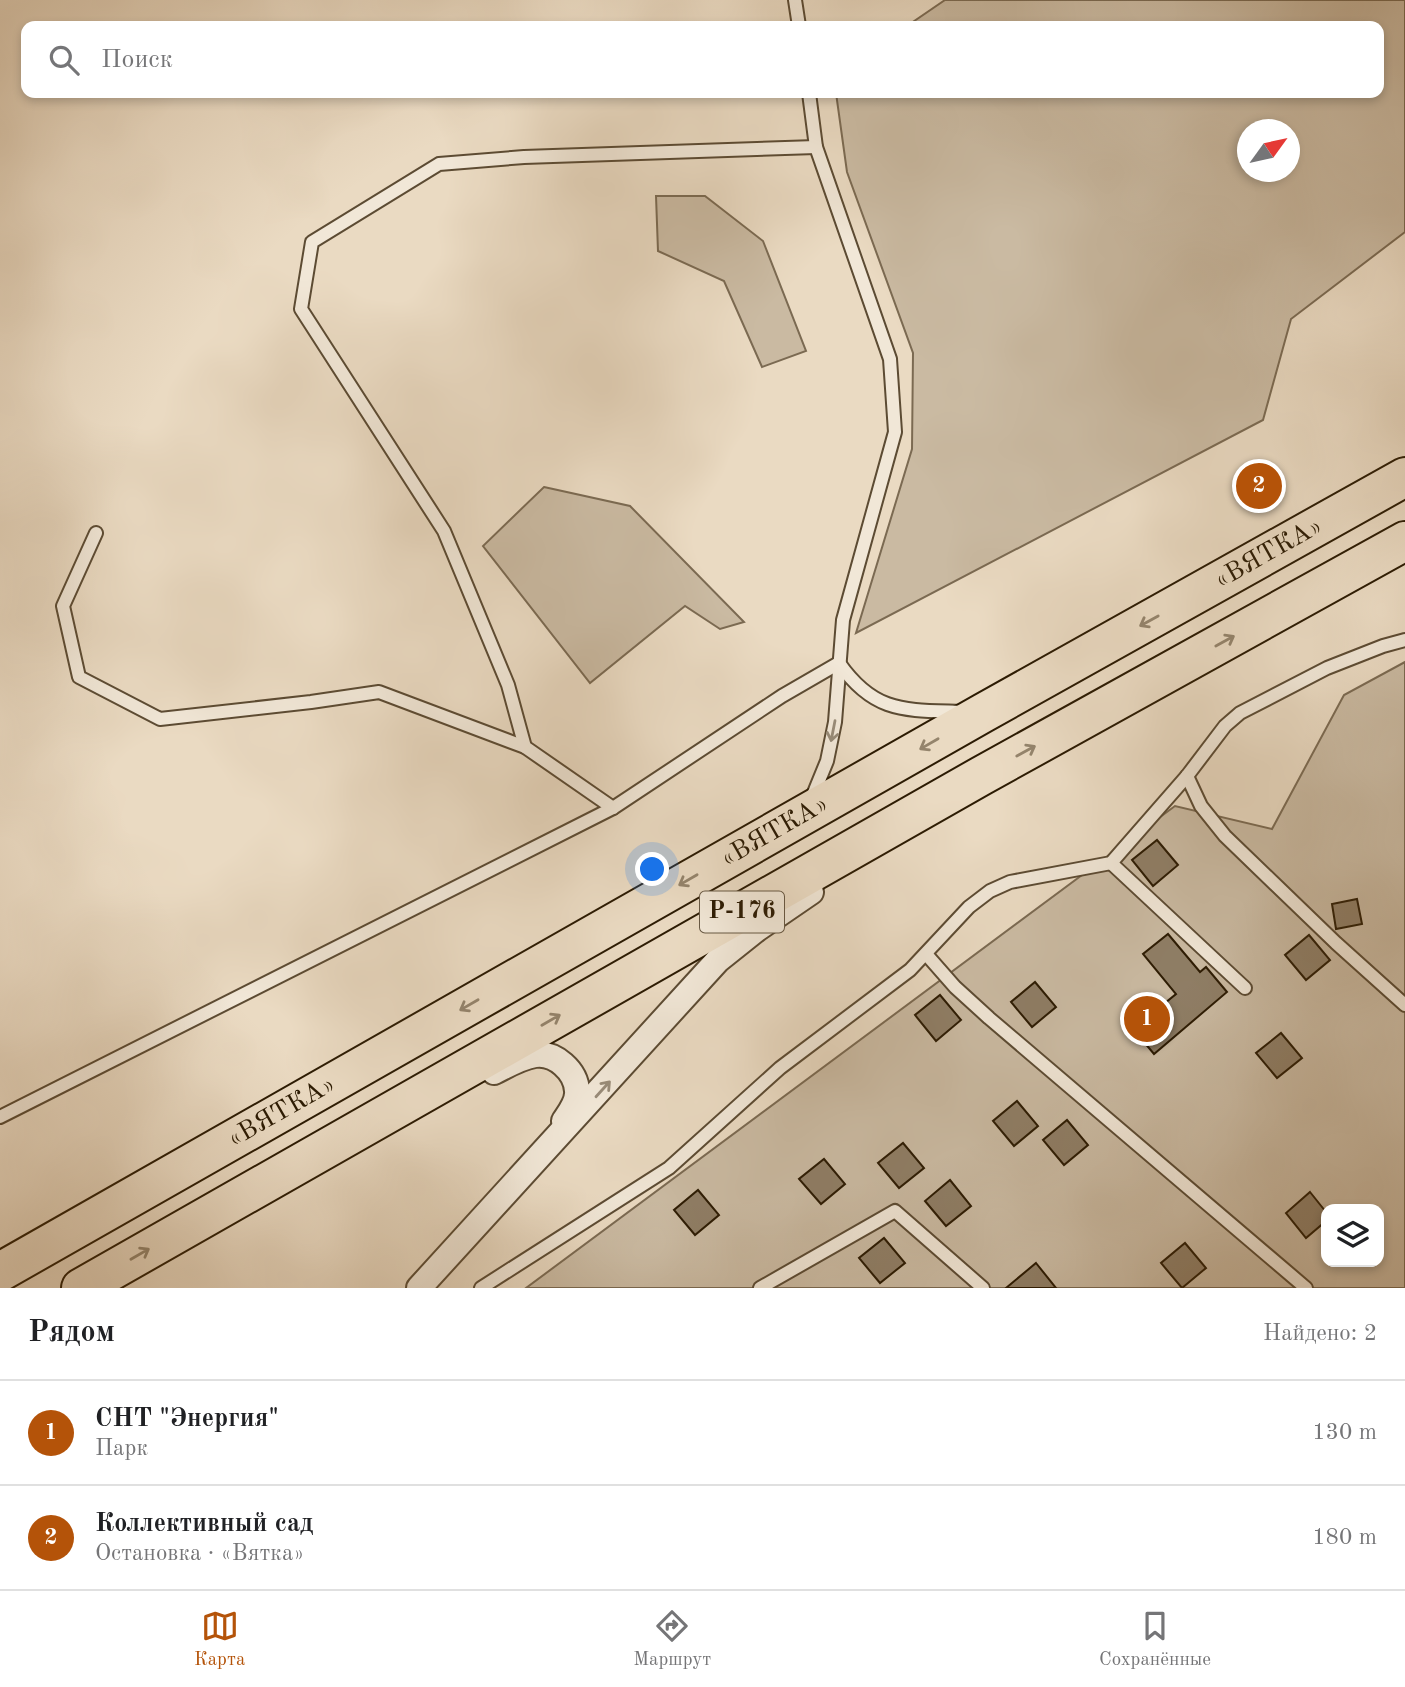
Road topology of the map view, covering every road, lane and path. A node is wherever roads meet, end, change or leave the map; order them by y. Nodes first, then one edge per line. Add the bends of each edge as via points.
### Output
1 (795, 0) edge
2 (798, 21) edge
3 (810, 98) edge
4 (816, 146) junction
5 (1405, 477) edge
6 (96, 533) dead end
7 (1405, 541) edge
8 (1405, 640) edge
9 (839, 663) junction
10 (983, 713) junction
11 (525, 747) junction
12 (981, 776) junction
13 (1186, 776) junction
14 (613, 808) junction
15 (806, 813) junction
16 (1111, 863) junction
17 (926, 954) junction
18 (1245, 988) dead end
19 (1405, 1005) edge
20 (0, 1117) edge
21 (555, 1137) junction
22 (308, 1158) junction
23 (0, 1272) edge
24 (81, 1288) edge
25 (419, 1288) edge
26 (481, 1288) edge
27 (760, 1288) edge
28 (983, 1288) edge
29 (1306, 1288) edge

1 - 2 lane
3 - 4 lane
4 - 9 lane via 890,359 895,432 843,620
4 - 11 lane via 439,164 312,242 301,309 444,531 508,685
5 -> 10 highway, «ВЯТКА» / Р-176
6 - 11 lane via 63,606 79,677 160,719 379,692
12 -> 7 highway, «ВЯТКА» / Р-176
8 - 13 lane via 1327,668 1240,713
9 - 10 lane via 850,680 883,704 909,710
9 - 14 lane
9 -> 15 lane via 827,761
10 -> 15 highway, «ВЯТКА» / Р-176
11 - 14 lane
21 -> 12 street via 718,960
22 -> 12 highway, «ВЯТКА» / Р-176
13 - 16 lane
13 - 19 lane via 1201,806 1225,836
14 - 20 lane
15 -> 23 highway, «ВЯТКА» / Р-176
16 - 17 lane via 990,891
16 - 18 lane
17 - 26 lane via 780,1068 669,1168
17 - 29 lane via 989,1018
21 - 22 street via 577,1091 560,1061 538,1055
21 - 25 street
24 -> 22 highway, «ВЯТКА» / Р-176
27 - 28 lane via 895,1211

